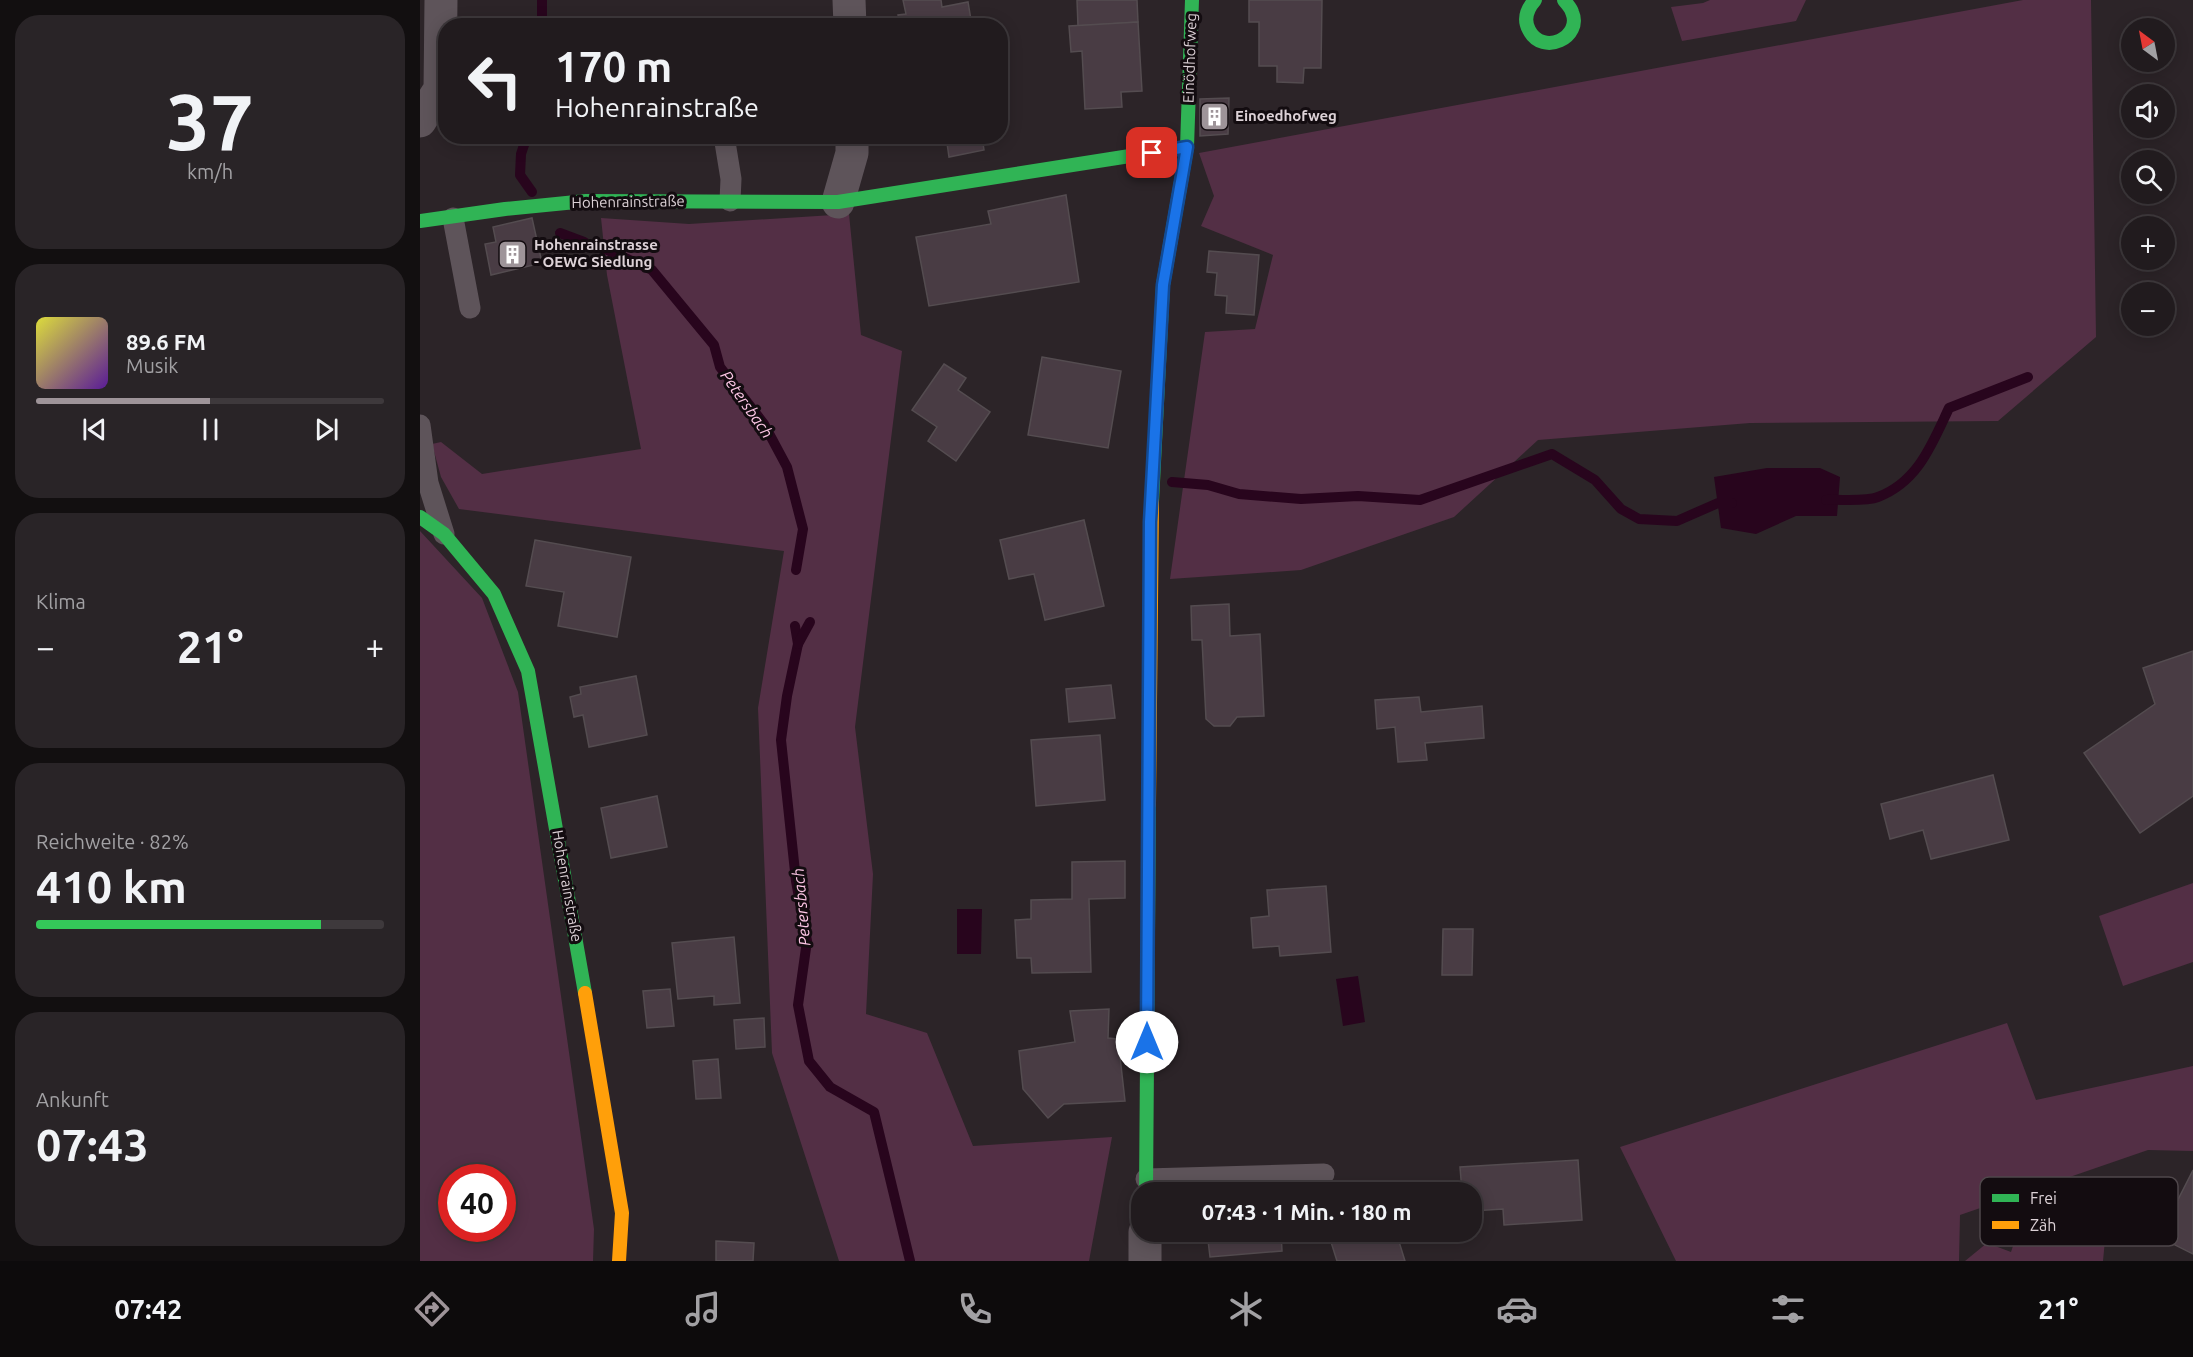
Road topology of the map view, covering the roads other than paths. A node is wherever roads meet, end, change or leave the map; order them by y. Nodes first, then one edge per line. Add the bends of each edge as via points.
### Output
1 (441, 0) edge
2 (849, 0) edge
3 (1192, 0) edge
4 (1535, 0) edge
5 (1564, 0) edge
6 (441, 18) edge
7 (850, 18) edge
8 (438, 91) edge
9 (420, 121) edge
10 (725, 144) edge
11 (852, 144) edge
12 (1187, 147) junction
13 (730, 201) junction
14 (838, 202) junction
15 (453, 218) junction
16 (420, 221) edge
17 (470, 308) dead end
18 (420, 425) edge
19 (420, 517) edge
20 (444, 534) junction
21 (1324, 1174) dead end
22 (1146, 1182) edge
23 (1205, 1182) edge
24 (1145, 1242) edge
25 (619, 1261) edge
26 (1145, 1261) edge

1 - 6 street
2 - 7 street
3 - 12 street, Einödhofweg
4 - 5 street via 1526,12 1527,28 1536,40 1551,44 1560,42 1572,31 1574,14
8 - 9 street
10 - 13 lane
11 - 14 street
12 - 14 street, Hohenrainstraße
12 - 22 street, Einödhofweg via 1163,285 1150,522
13 - 14 street, Hohenrainstraße
13 - 15 street, Hohenrainstraße via 586,201
15 - 16 street, Hohenrainstraße
15 - 17 lane
18 - 20 lane, Hohenrainstraße via 428,483
19 - 20 street, Hohenrainstraße
20 - 25 street, Hohenrainstraße via 494,594 528,671 622,1213
21 - 23 lane
24 - 26 street

